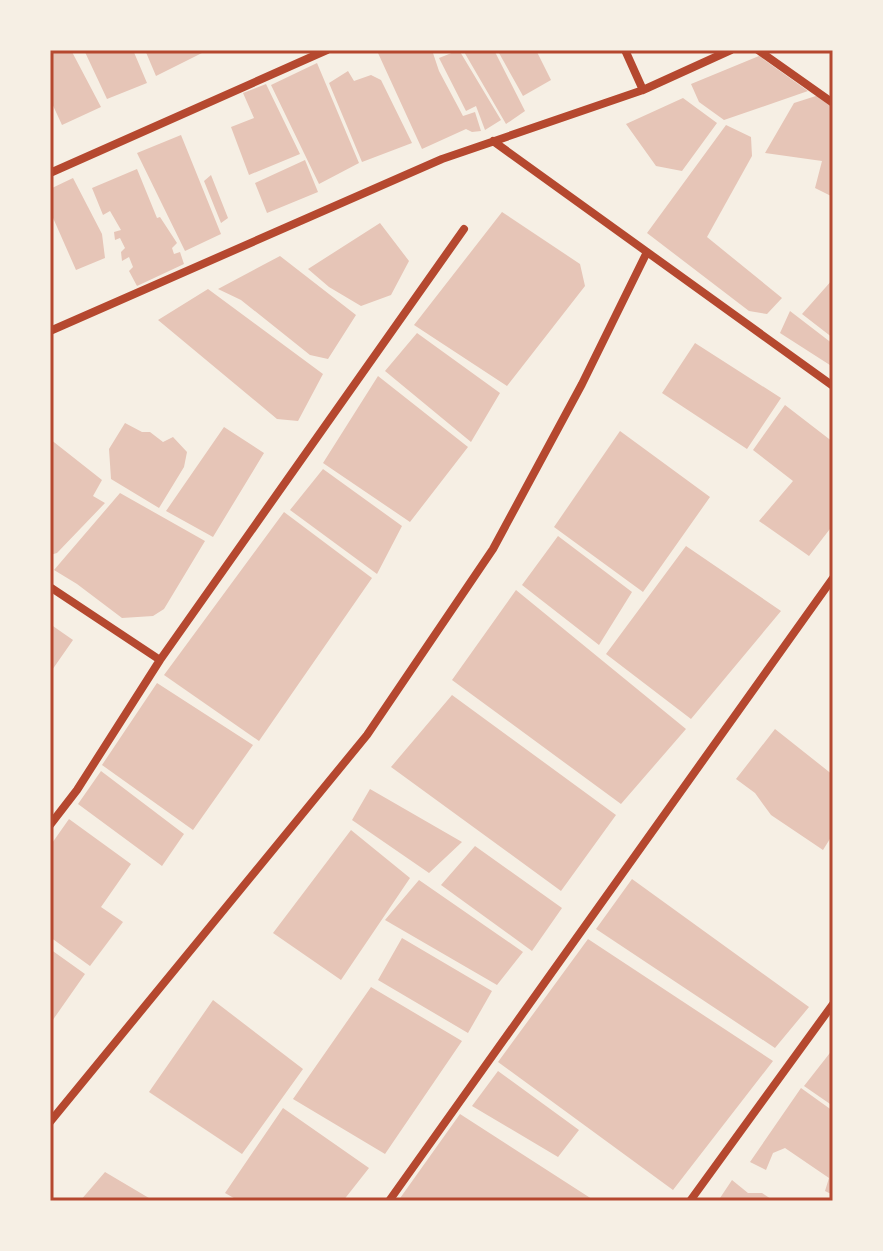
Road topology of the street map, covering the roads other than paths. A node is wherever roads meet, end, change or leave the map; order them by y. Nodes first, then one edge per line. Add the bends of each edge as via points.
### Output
1 (327, 50) edge
2 (625, 50) edge
3 (731, 50) edge
4 (758, 50) edge
5 (643, 90) junction
6 (833, 103) edge
7 (493, 141) junction
8 (50, 173) edge
9 (464, 229) dead end
10 (647, 252) junction
11 (50, 331) edge
12 (833, 386) edge
13 (833, 578) edge
14 (50, 587) edge
15 (160, 660) junction
16 (50, 825) edge
17 (833, 1004) edge
18 (50, 1122) edge
19 (389, 1201) edge
20 (690, 1201) edge

1 - 8 street
2 - 5 street
3 - 5 street
4 - 6 street
5 - 7 street
7 - 10 street
7 - 11 street
9 - 15 street
10 - 12 street
10 - 18 street via 493,549 367,735
13 - 19 street
14 - 15 street
15 - 16 street
17 - 20 street

